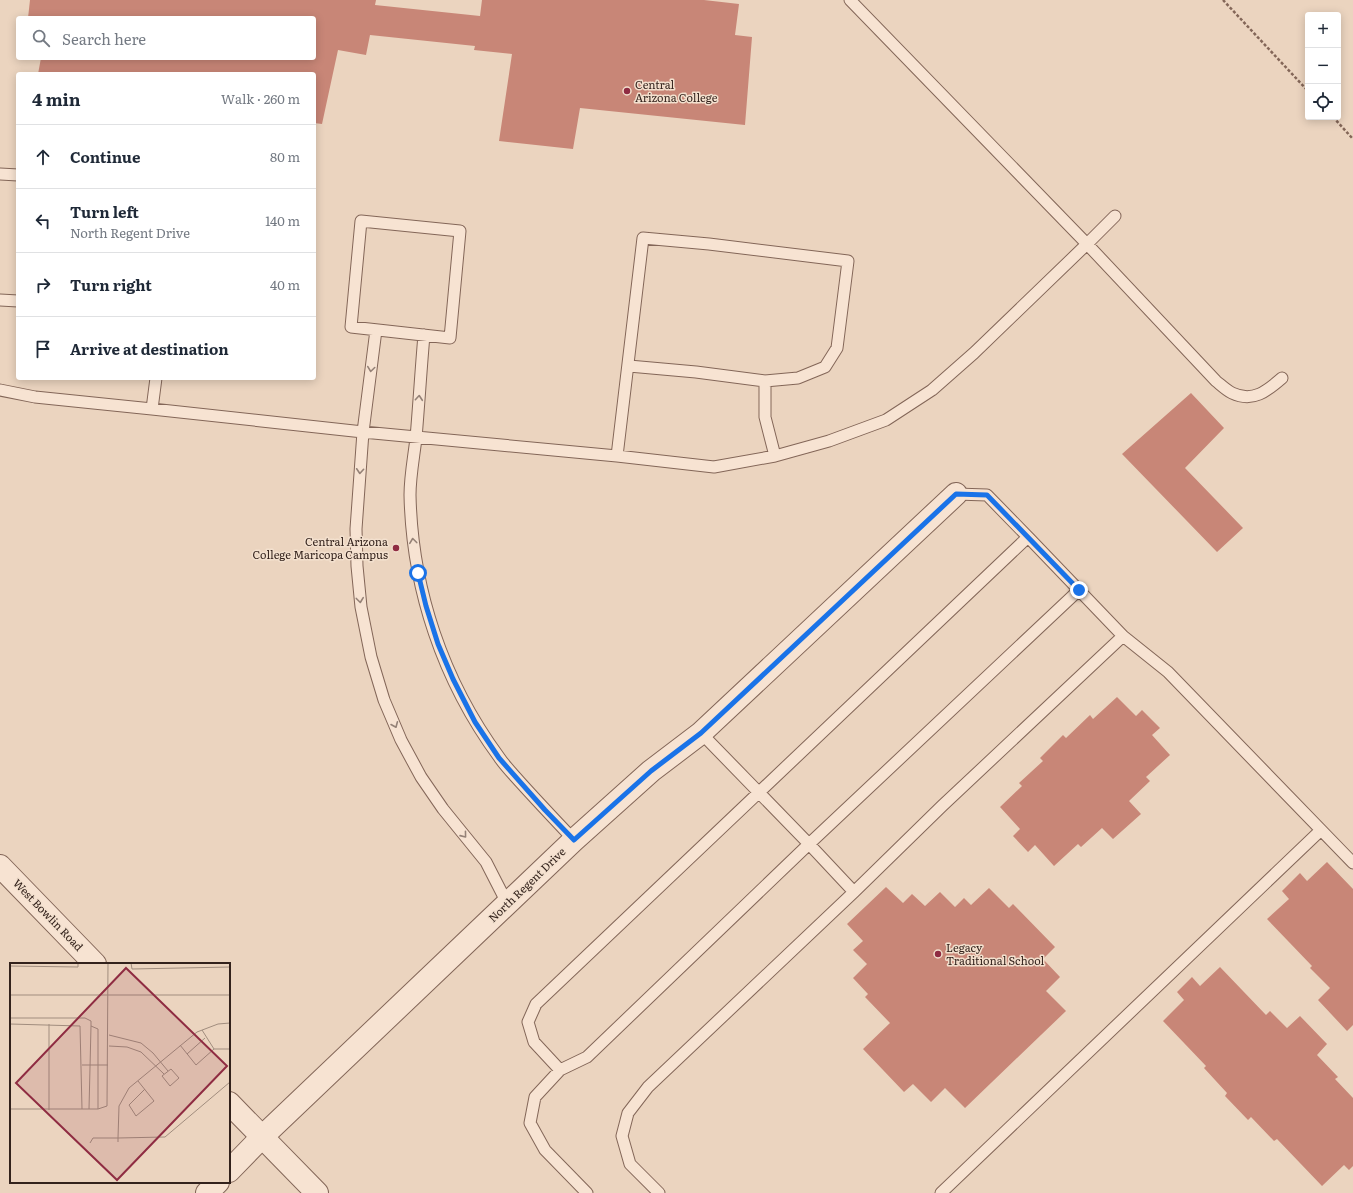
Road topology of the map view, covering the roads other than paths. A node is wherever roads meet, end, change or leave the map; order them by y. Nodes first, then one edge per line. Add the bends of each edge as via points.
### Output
1 (850, 0) edge
2 (0, 174) edge
3 (16, 175) edge
4 (1115, 216) dead end
5 (1087, 244) junction
6 (0, 300) edge
7 (16, 301) edge
8 (376, 330) junction
9 (424, 335) junction
10 (629, 366) junction
11 (1282, 378) dead end
12 (156, 380) edge
13 (765, 380) junction
14 (0, 390) edge
15 (152, 408) junction
16 (363, 432) junction
17 (416, 437) junction
18 (617, 456) junction
19 (775, 456) junction
20 (956, 494) joint
21 (1028, 537) junction
22 (1079, 590) junction
23 (1123, 636) junction
24 (701, 733) junction
25 (758, 793) junction
26 (1321, 830) junction
27 (574, 840) junction
28 (809, 844) junction
29 (1353, 863) edge
30 (0, 866) edge
31 (854, 892) junction
32 (507, 903) junction
33 (94, 963) edge
34 (560, 1070) junction
35 (230, 1104) edge
36 (262, 1137) junction
37 (230, 1170) edge
38 (217, 1183) edge
39 (208, 1193) edge
40 (317, 1193) edge
41 (586, 1193) edge
42 (659, 1193) edge
43 (941, 1193) edge

1 - 5 lane
2 - 3 lane
4 - 5 lane
5 - 11 lane via 1216,381 1232,393 1250,397 1267,391
5 - 19 lane via 932,390 886,420 829,441
6 - 7 lane
8 - 9 lane
8 - 9 lane via 351,327 362,221 460,231 450,338
8 -> 16 lane
17 -> 9 lane
10 - 13 lane
10 - 13 lane via 643,238 848,260 837,348 825,367 798,378
10 - 18 lane
12 - 15 lane
13 - 19 lane via 765,417
14 - 15 lane via 35,397
15 - 16 lane
16 - 17 lane
16 -> 32 lane via 356,566 371,657 384,700 401,740 421,777 486,862
17 - 18 lane
27 -> 17 lane via 499,758 475,722 438,644 418,573 412,532 410,493
18 - 19 lane via 714,467
20 - 21 lane via 987,495
20 - 24 street, North Regent Drive
21 - 22 lane
21 - 25 lane
22 - 23 lane
22 - 28 lane
23 - 26 lane via 1168,672
23 - 31 lane
24 - 25 lane
24 - 27 street, North Regent Drive via 651,771
25 - 28 lane
25 - 34 lane via 536,1004 528,1022 534,1042
26 - 29 lane
26 - 43 lane
27 - 32 street, North Regent Drive
28 - 31 lane
28 - 34 lane via 587,1057
30 - 33 street, West Bowlin Road
31 - 42 lane via 648,1088 628,1113 622,1136 630,1164
32 - 36 street, North Regent Drive
34 - 41 lane via 535,1097 530,1123 545,1150
35 - 36 street
36 - 37 street, North Regent Drive
36 - 40 street
38 - 39 street

